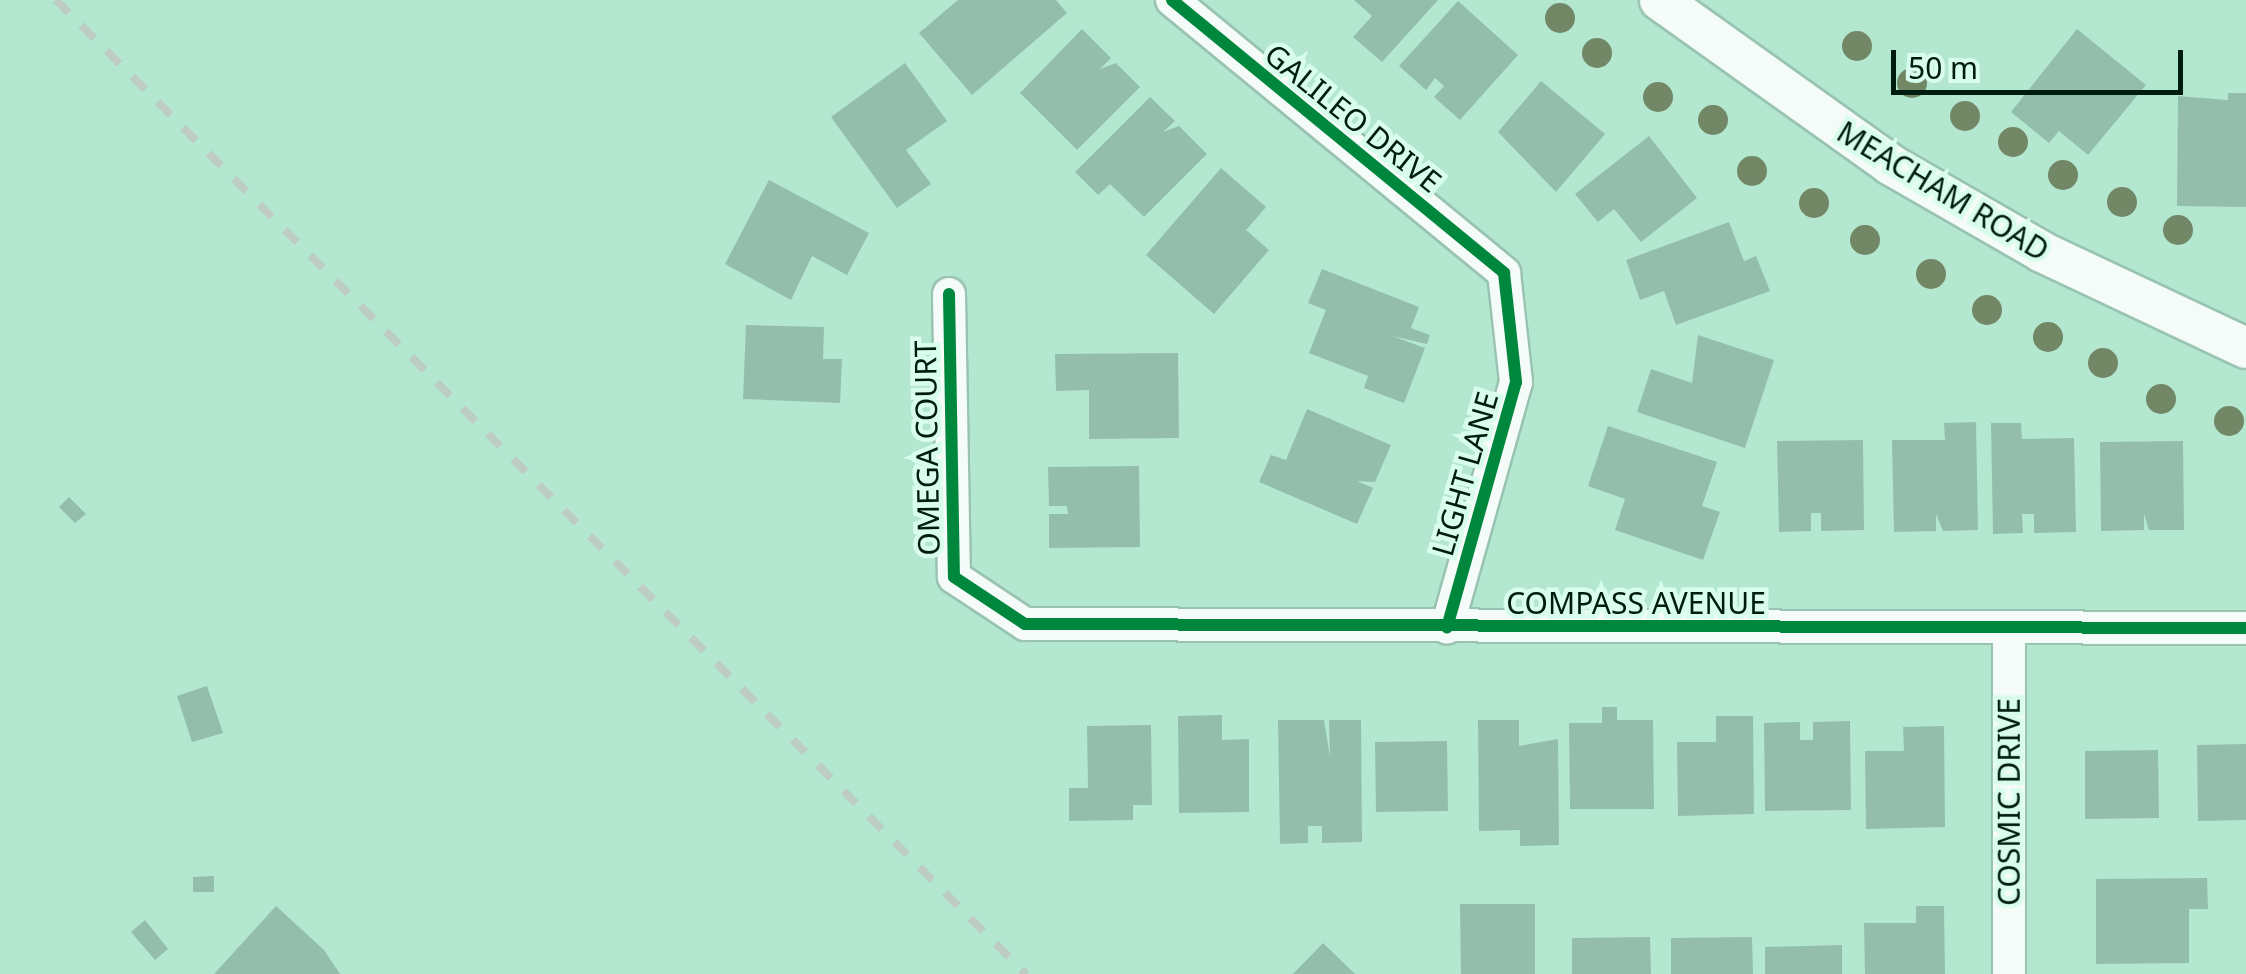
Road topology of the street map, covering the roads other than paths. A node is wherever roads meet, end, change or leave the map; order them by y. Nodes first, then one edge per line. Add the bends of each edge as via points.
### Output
1 (1172, 0) edge
2 (1660, 0) edge
3 (1504, 273) joint
4 (949, 294) dead end
5 (2246, 348) edge
6 (1025, 624) joint
7 (1448, 627) junction
8 (2246, 628) edge
9 (2009, 630) junction
10 (2009, 974) edge

1 - 3 street, GALILEO DRIVE
2 - 5 street, MEACHAM ROAD via 1891,165 2042,252
3 - 7 street, LIGHT LANE via 1516,382
4 - 6 street, OMEGA COURT via 954,577
6 - 7 street, COMPASS AVENUE
7 - 9 street, COMPASS AVENUE
8 - 9 street, COMPASS AVENUE
9 - 10 street, COSMIC DRIVE

